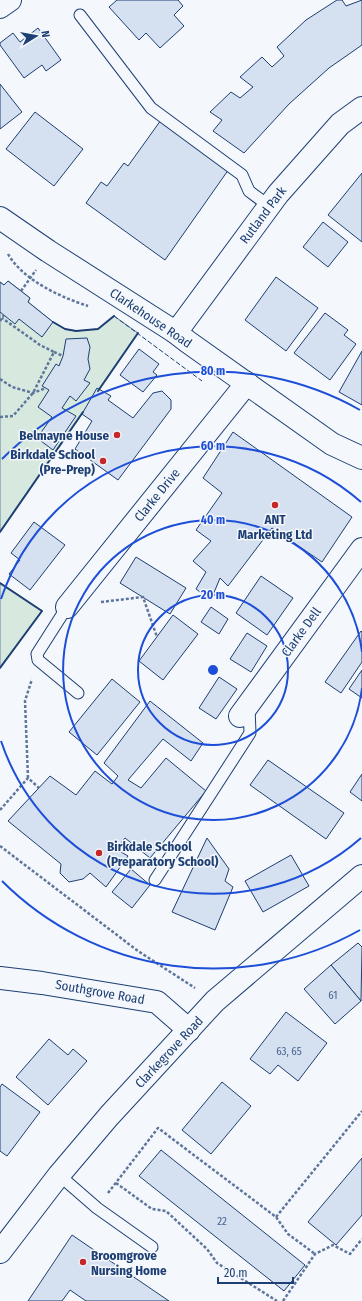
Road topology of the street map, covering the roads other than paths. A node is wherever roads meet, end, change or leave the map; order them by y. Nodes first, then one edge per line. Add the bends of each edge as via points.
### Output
1 (10, 0) edge
2 (0, 7) edge
3 (80, 15) dead end
4 (362, 108) edge
5 (269, 206) junction
6 (0, 218) edge
7 (175, 332) junction
8 (247, 383) junction
9 (362, 458) edge
10 (362, 549) edge
11 (67, 607) joint
12 (78, 692) dead end
13 (244, 710) joint
14 (362, 876) edge
15 (155, 880) dead end
16 (0, 978) edge
17 (189, 1030) junction
18 (59, 1175) junction
19 (152, 1246) dead end
20 (0, 1252) edge

1 - 2 street
3 - 5 lane via 151,108 242,175 249,191
4 - 5 street, Rutland Park via 340,124
5 - 7 street, Rutland Park
6 - 7 street, Clarkehouse Road
7 - 8 street, Clarkehouse Road
8 - 9 street, Clarkehouse Road via 332,444
8 - 11 street, Clarke Drive
10 - 13 street, Clarke Dell
11 - 12 lane via 37,654 38,660
13 - 15 lane via 250,733
14 - 17 street, Clarkegrove Road via 215,1001
16 - 17 street, Southgrove Road via 157,1002
17 - 18 street, Clarkegrove Road via 109,1116
18 - 19 lane via 97,1208
18 - 20 street, Clarkegrove Road

